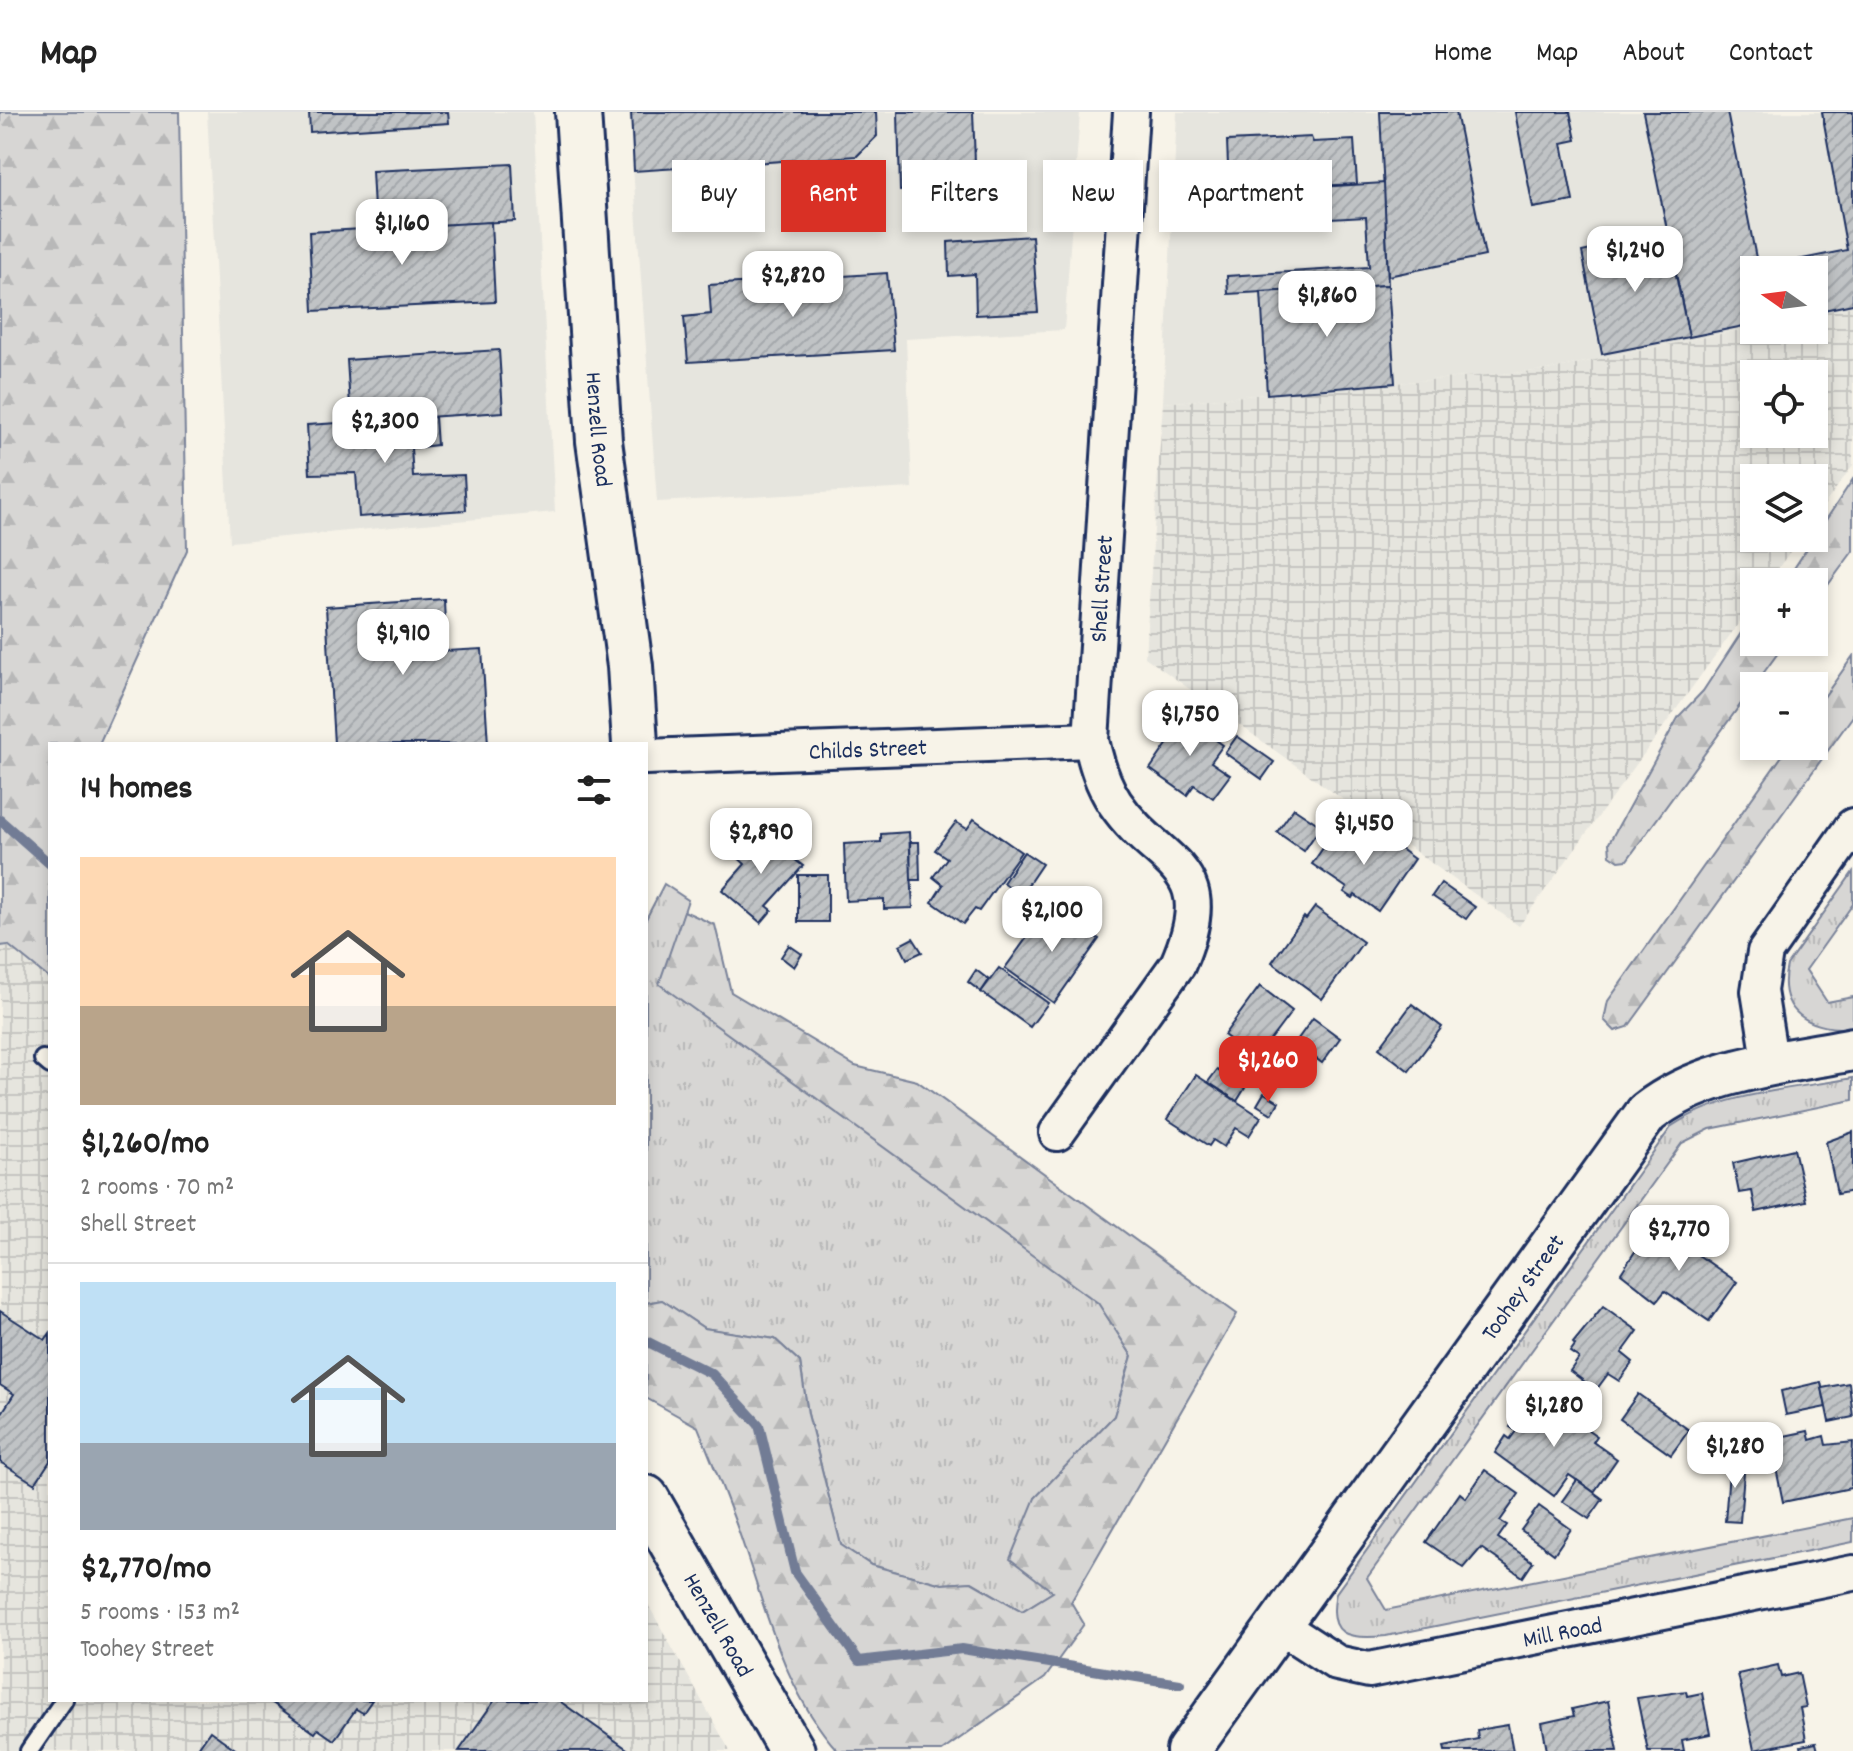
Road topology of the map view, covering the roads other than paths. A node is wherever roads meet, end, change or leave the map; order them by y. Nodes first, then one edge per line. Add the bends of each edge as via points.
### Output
1 (578, 112) edge
2 (1131, 112) edge
3 (1091, 740) junction
4 (635, 742) edge
5 (648, 757) edge
6 (1853, 826) edge
7 (1853, 1049) edge
8 (1771, 1066) junction
9 (1057, 1133) dead end
10 (648, 1501) edge
11 (1853, 1573) edge
12 (1280, 1626) junction
13 (63, 1702) edge
14 (29, 1751) edge
15 (792, 1751) edge
16 (1188, 1751) edge

1 - 4 main road, Henzell Road via 599,441 630,666
2 - 3 street, Shell Street
3 - 5 street, Childs Street
3 - 9 street, Shell Street via 1099,774 1117,805 1182,870 1193,901 1191,935 1178,964
6 - 8 street via 1765,952 1759,991
7 - 8 street, Toohey Street
8 - 12 street, Toohey Street via 1693,1084 1647,1113
10 - 15 main road, Henzell Road
11 - 12 street, Mill Road via 1369,1670 1337,1663
12 - 16 street, Toohey Street
13 - 14 lane

